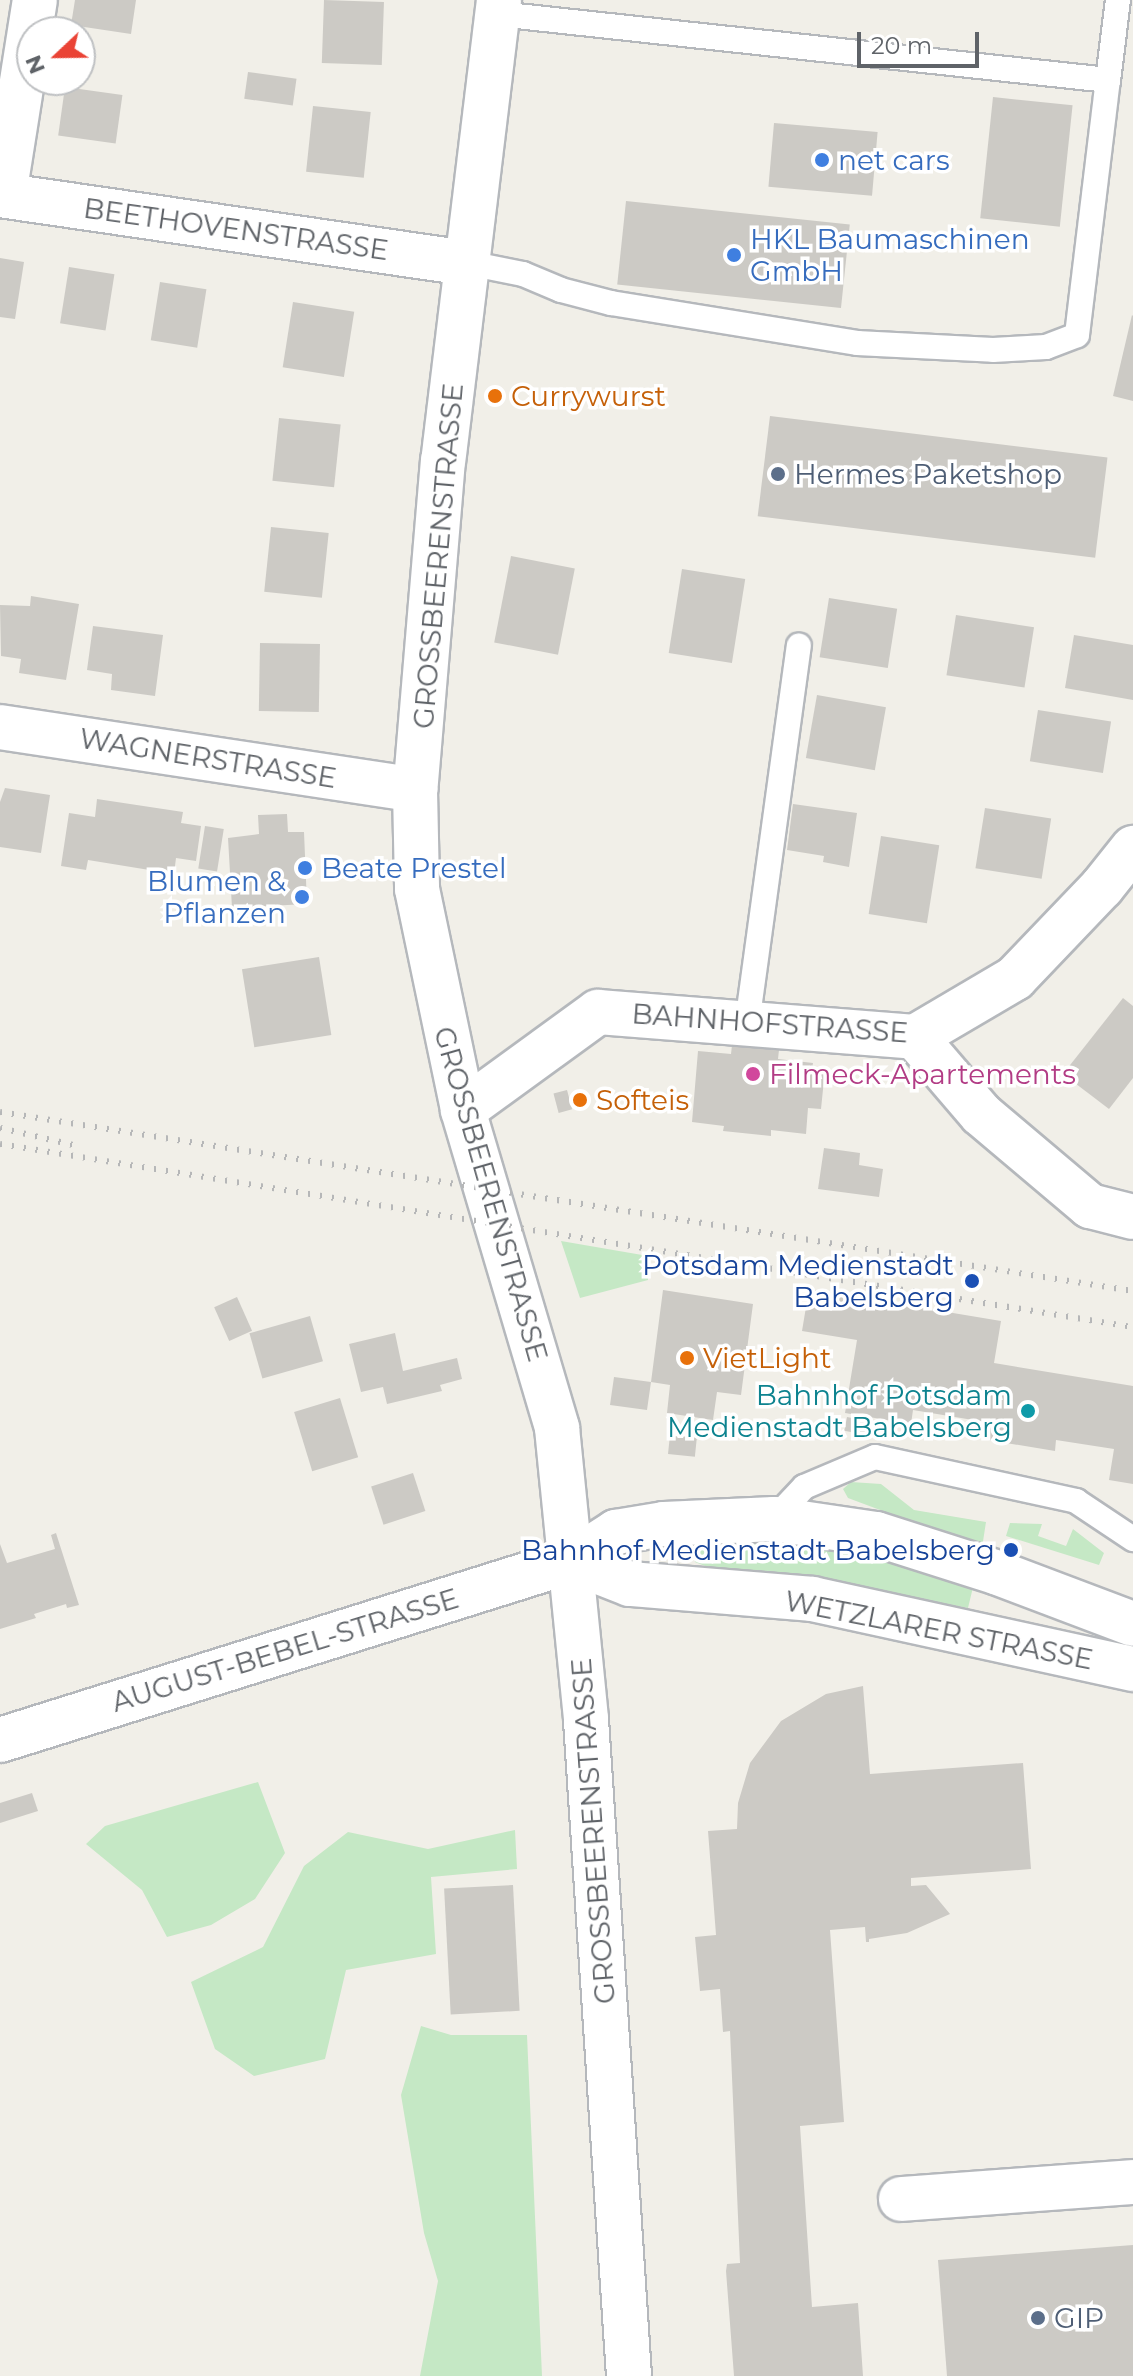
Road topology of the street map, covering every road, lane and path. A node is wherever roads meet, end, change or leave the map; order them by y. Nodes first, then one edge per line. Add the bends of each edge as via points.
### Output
1 (35, 0) edge
2 (1118, 0) edge
3 (499, 7) edge
4 (1108, 80) junction
5 (2, 195) edge
6 (468, 263) junction
7 (799, 646) dead end
8 (0, 727) edge
9 (415, 790) junction
10 (1133, 848) edge
11 (747, 1024) junction
12 (915, 1037) junction
13 (463, 1110) junction
14 (1133, 1217) edge
15 (774, 1519) junction
16 (1133, 1539) edge
17 (571, 1561) junction
18 (1133, 1624) edge
19 (1133, 1669) edge
20 (0, 1740) edge
21 (1133, 2182) edge
22 (901, 2199) dead end
23 (629, 2376) edge

1 - 5 street, BEETHOVENSTRASSE
2 - 4 lane
3 - 4 lane, GROSSBEERENSTRASSE
3 - 6 street, GROSSBEERENSTRASSE
4 - 6 lane via 1077,335 1046,347 993,350 857,343 611,303 523,274
5 - 6 street, BEETHOVENSTRASSE
6 - 9 street, GROSSBEERENSTRASSE via 443,460
7 - 11 lane
8 - 9 street, WAGNERSTRASSE
9 - 13 street, GROSSBEERENSTRASSE via 417,889
10 - 12 street, BAHNHOFSTRASSE via 1015,978
11 - 12 street, BAHNHOFSTRASSE
11 - 13 street, BAHNHOFSTRASSE via 598,1012
12 - 14 street via 981,1114 1090,1206
13 - 17 street, GROSSBEERENSTRASSE via 557,1428
15 - 16 lane via 804,1487 875,1457 1076,1501
15 - 17 street, WETZLARER STRASSE via 664,1524 616,1532
15 - 18 street, WETZLARER STRASSE via 876,1534
17 - 19 street, WETZLARER STRASSE via 630,1584 812,1599
17 - 20 street, AUGUST-BEBEL-STRASSE
17 - 23 street, GROSSBEERENSTRASSE via 586,1708
21 - 22 street

